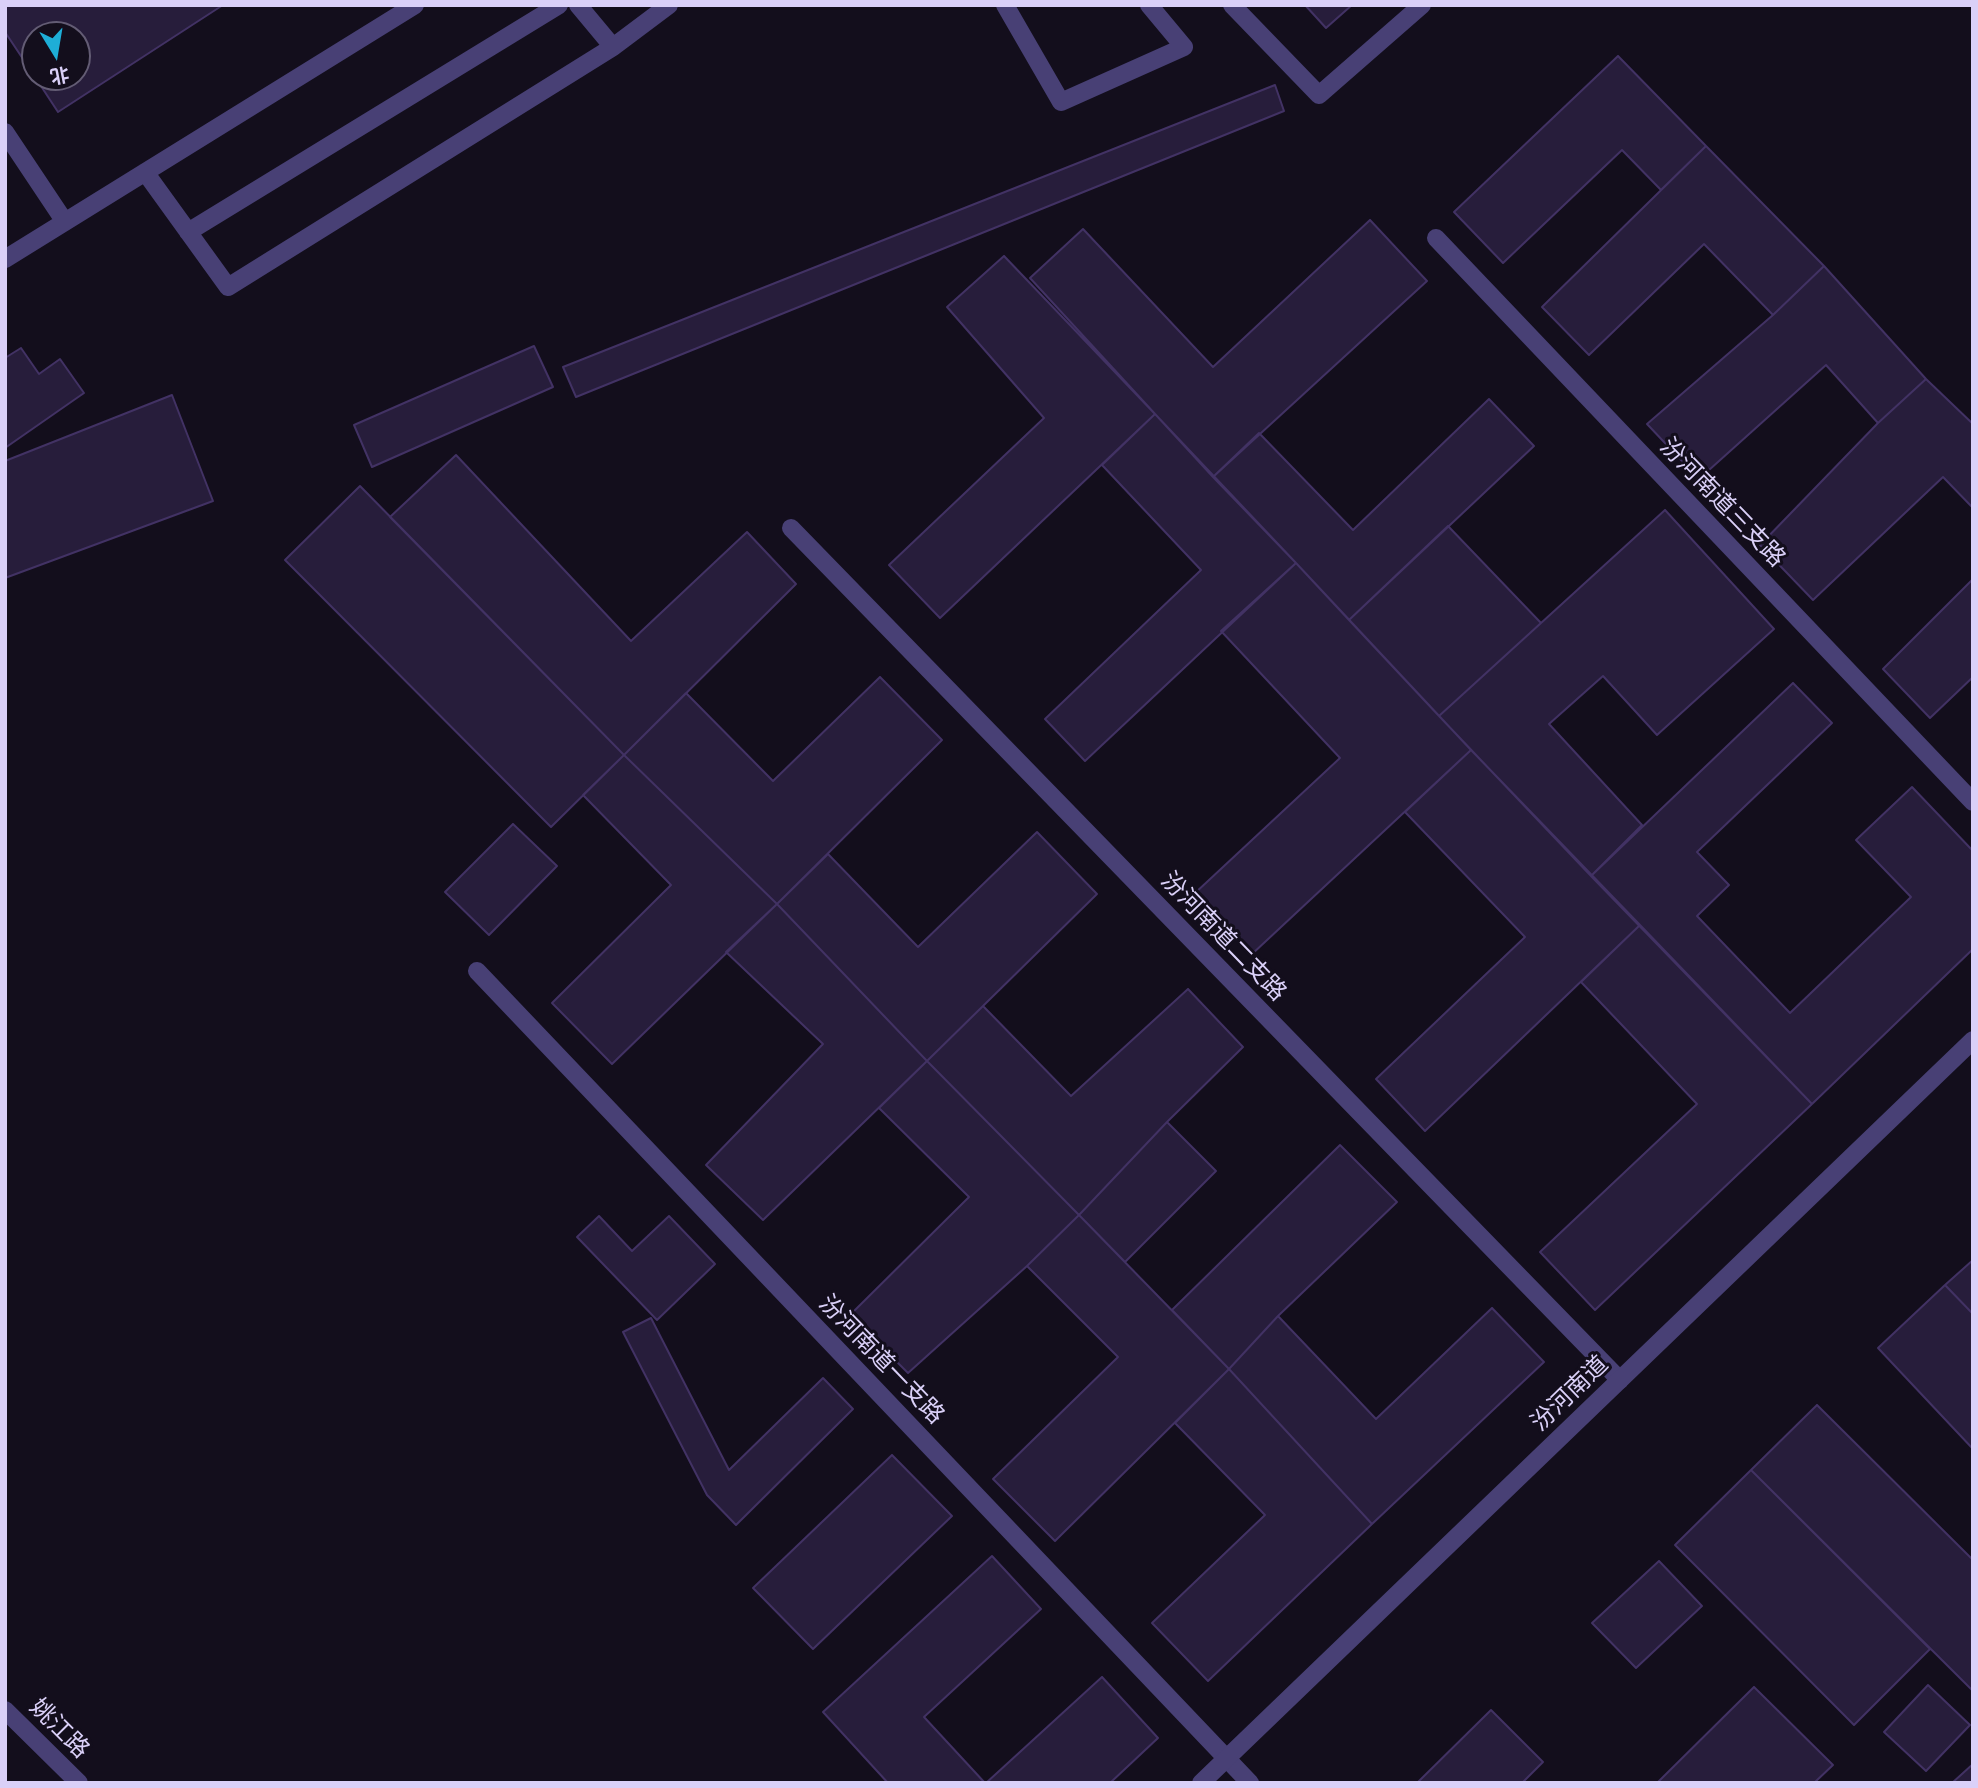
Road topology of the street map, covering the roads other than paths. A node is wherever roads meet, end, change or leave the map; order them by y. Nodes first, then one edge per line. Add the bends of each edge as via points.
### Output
1 (415, 5) edge
2 (559, 5) edge
3 (578, 5) edge
4 (669, 5) edge
5 (1005, 5) edge
6 (1149, 5) edge
7 (1232, 5) edge
8 (1422, 5) edge
9 (613, 47) junction
10 (5, 132) edge
11 (145, 172) junction
12 (65, 222) junction
13 (188, 232) junction
14 (1436, 237) dead end
15 (5, 259) edge
16 (791, 528) dead end
17 (1973, 802) edge
18 (477, 971) dead end
19 (1973, 1040) edge
20 (1620, 1380) junction
21 (5, 1710) edge
22 (1227, 1759) junction
23 (79, 1783) edge
24 (1201, 1783) edge
25 (1250, 1783) edge

1 - 11 street
2 - 13 street
3 - 9 street
4 - 9 street
5 - 6 street via 1061,102 1184,47
7 - 8 street via 1319,95
9 - 13 street via 228,287
10 - 12 street
11 - 12 street
11 - 13 street
12 - 15 street
14 - 17 street, 汾河南道三支路
16 - 20 street, 汾河南道二支路
18 - 22 street, 汾河南道一支路
19 - 20 street, 汾河南道
20 - 22 street, 汾河南道
21 - 23 street, 姚江路
22 - 24 street, 汾河南道
22 - 25 street, 汾河南道一支路

